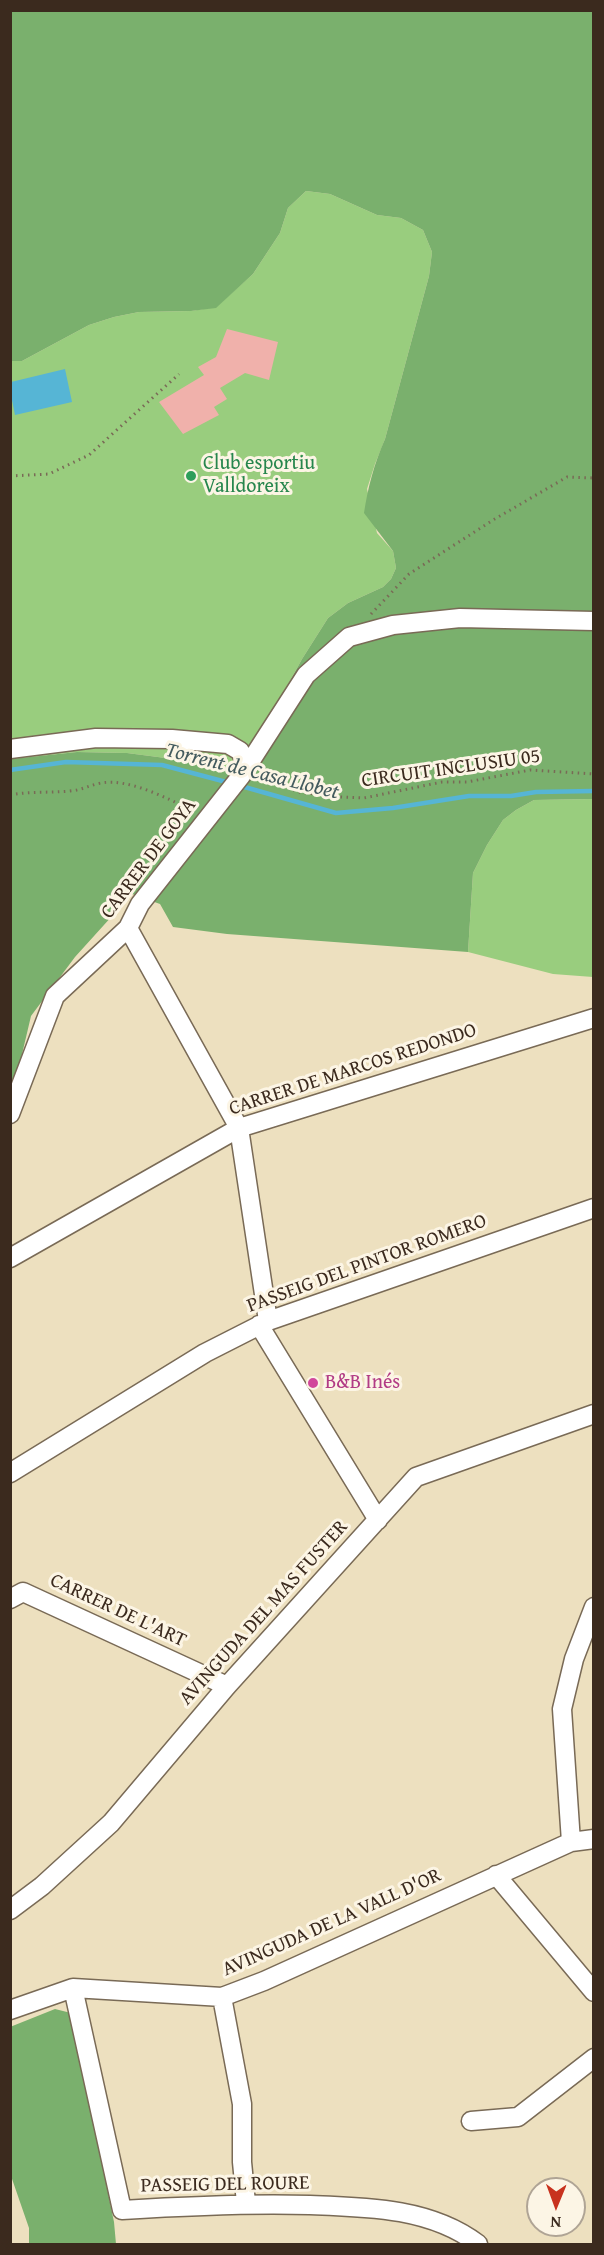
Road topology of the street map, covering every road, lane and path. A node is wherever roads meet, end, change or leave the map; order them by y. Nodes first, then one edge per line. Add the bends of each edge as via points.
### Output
1 (179, 374) dead end
2 (10, 476) edge
3 (594, 478) edge
4 (594, 621) edge
5 (349, 637) junction
6 (10, 749) edge
7 (244, 771) junction
8 (594, 774) edge
9 (10, 795) edge
10 (209, 818) junction
11 (128, 928) junction
12 (594, 1018) edge
13 (10, 1114) edge
14 (239, 1128) junction
15 (594, 1208) edge
16 (10, 1258) edge
17 (264, 1323) junction
18 (594, 1414) edge
19 (10, 1473) edge
20 (378, 1520) junction
21 (17, 1596) edge
22 (594, 1607) edge
23 (227, 1686) junction
24 (594, 1839) edge
25 (571, 1842) junction
26 (496, 1875) junction
27 (10, 1910) edge
28 (73, 1988) junction
29 (594, 1992) edge
30 (222, 1997) junction
31 (10, 2010) edge
32 (594, 2058) edge
33 (471, 2121) dead end
34 (246, 2203) junction
35 (478, 2244) edge

1 - 2 path via 89,454 49,474
3 - 5 path via 567,477 409,574
4 - 5 street, CARRER DE GOYA via 460,618 393,625
5 - 7 street, CARRER DE GOYA via 306,675
6 - 7 street via 96,738 228,744 240,751
7 - 8 path, CIRCUIT INCLUSIU 05 via 298,792 364,798 531,770
7 - 10 street, CARRER DE GOYA
9 - 10 path via 82,790 112,783 160,795
10 - 11 street, CARRER DE GOYA via 140,904
11 - 13 street, CARRER DE GOYA via 55,996
11 - 14 street
12 - 14 street, CARRER DE MARCOS REDONDO
14 - 16 street, CARRER DE MARCOS REDONDO
14 - 17 street
15 - 17 street, PASSEIG DEL PINTOR ROMERO
17 - 19 street, PASSEIG DEL PINTOR ROMERO via 205,1353
17 - 20 street
18 - 20 street, AVINGUDA DEL MAS FUSTER via 416,1477
20 - 23 street, AVINGUDA DEL MAS FUSTER
21 - 23 street, CARRER DE L'ART
22 - 25 street via 574,1659 562,1709
23 - 27 street, AVINGUDA DEL MAS FUSTER via 111,1823
24 - 25 street, AVINGUDA DE LA VALL D'OR
25 - 26 street, AVINGUDA DE LA VALL D'OR
26 - 29 street
26 - 30 street, AVINGUDA DE LA VALL D'OR
28 - 30 street, AVINGUDA DE LA VALL D'OR
28 - 31 street, AVINGUDA DE LA VALL D'OR
28 - 34 street, PASSEIG DEL ROURE via 122,2210
30 - 34 street via 242,2104
32 - 33 street via 518,2117
34 - 35 street, PASSEIG DEL ROURE via 399,2211 434,2222

